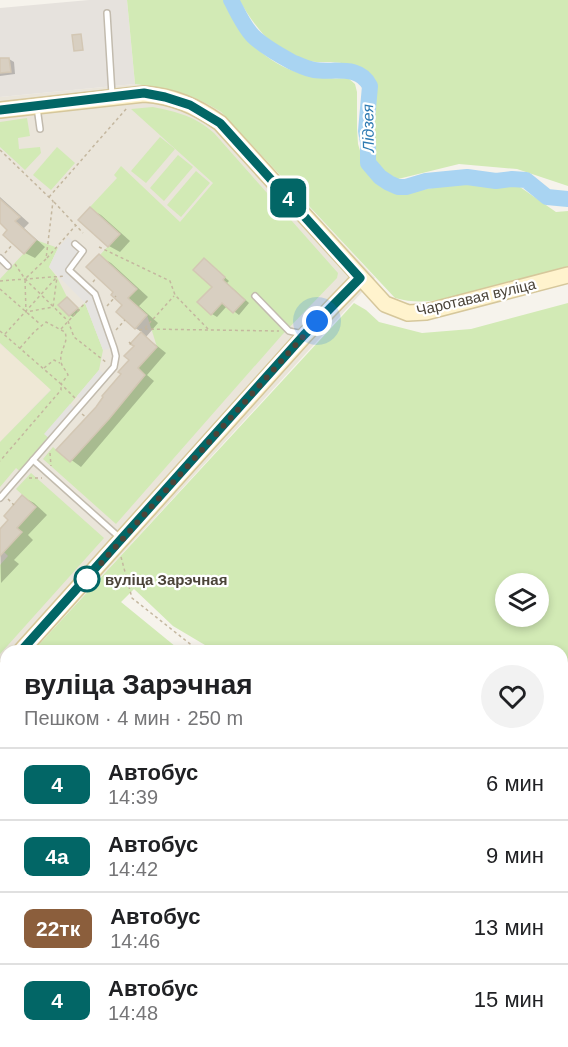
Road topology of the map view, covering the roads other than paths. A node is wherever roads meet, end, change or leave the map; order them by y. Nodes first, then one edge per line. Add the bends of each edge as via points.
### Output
1 (107, 13) dead end
2 (112, 97) junction
3 (36, 106) junction
4 (0, 110) edge
5 (40, 129) dead end
6 (75, 244) dead end
7 (2, 256) edge
8 (12, 265) road end
9 (568, 275) edge
10 (360, 278) junction
11 (255, 296) dead end
12 (304, 335) junction
13 (33, 460) junction
14 (3, 498) edge
15 (120, 542) junction
16 (26, 645) edge

1 - 2 lane
2 - 3 street, Чаротавая вуліца
2 - 10 street, Чаротавая вуліца via 144,93 165,97 190,105 220,123
3 - 4 street, Чаротавая вуліца
3 - 5 lane
6 - 13 lane via 83,250 69,270 95,294 114,348 114,368
7 - 8 lane
9 - 10 street, Чаротавая вуліца via 426,312 408,313 385,304
10 - 12 street
11 - 12 lane via 289,331
12 - 15 street
13 - 14 lane
13 - 15 lane
15 - 16 street

